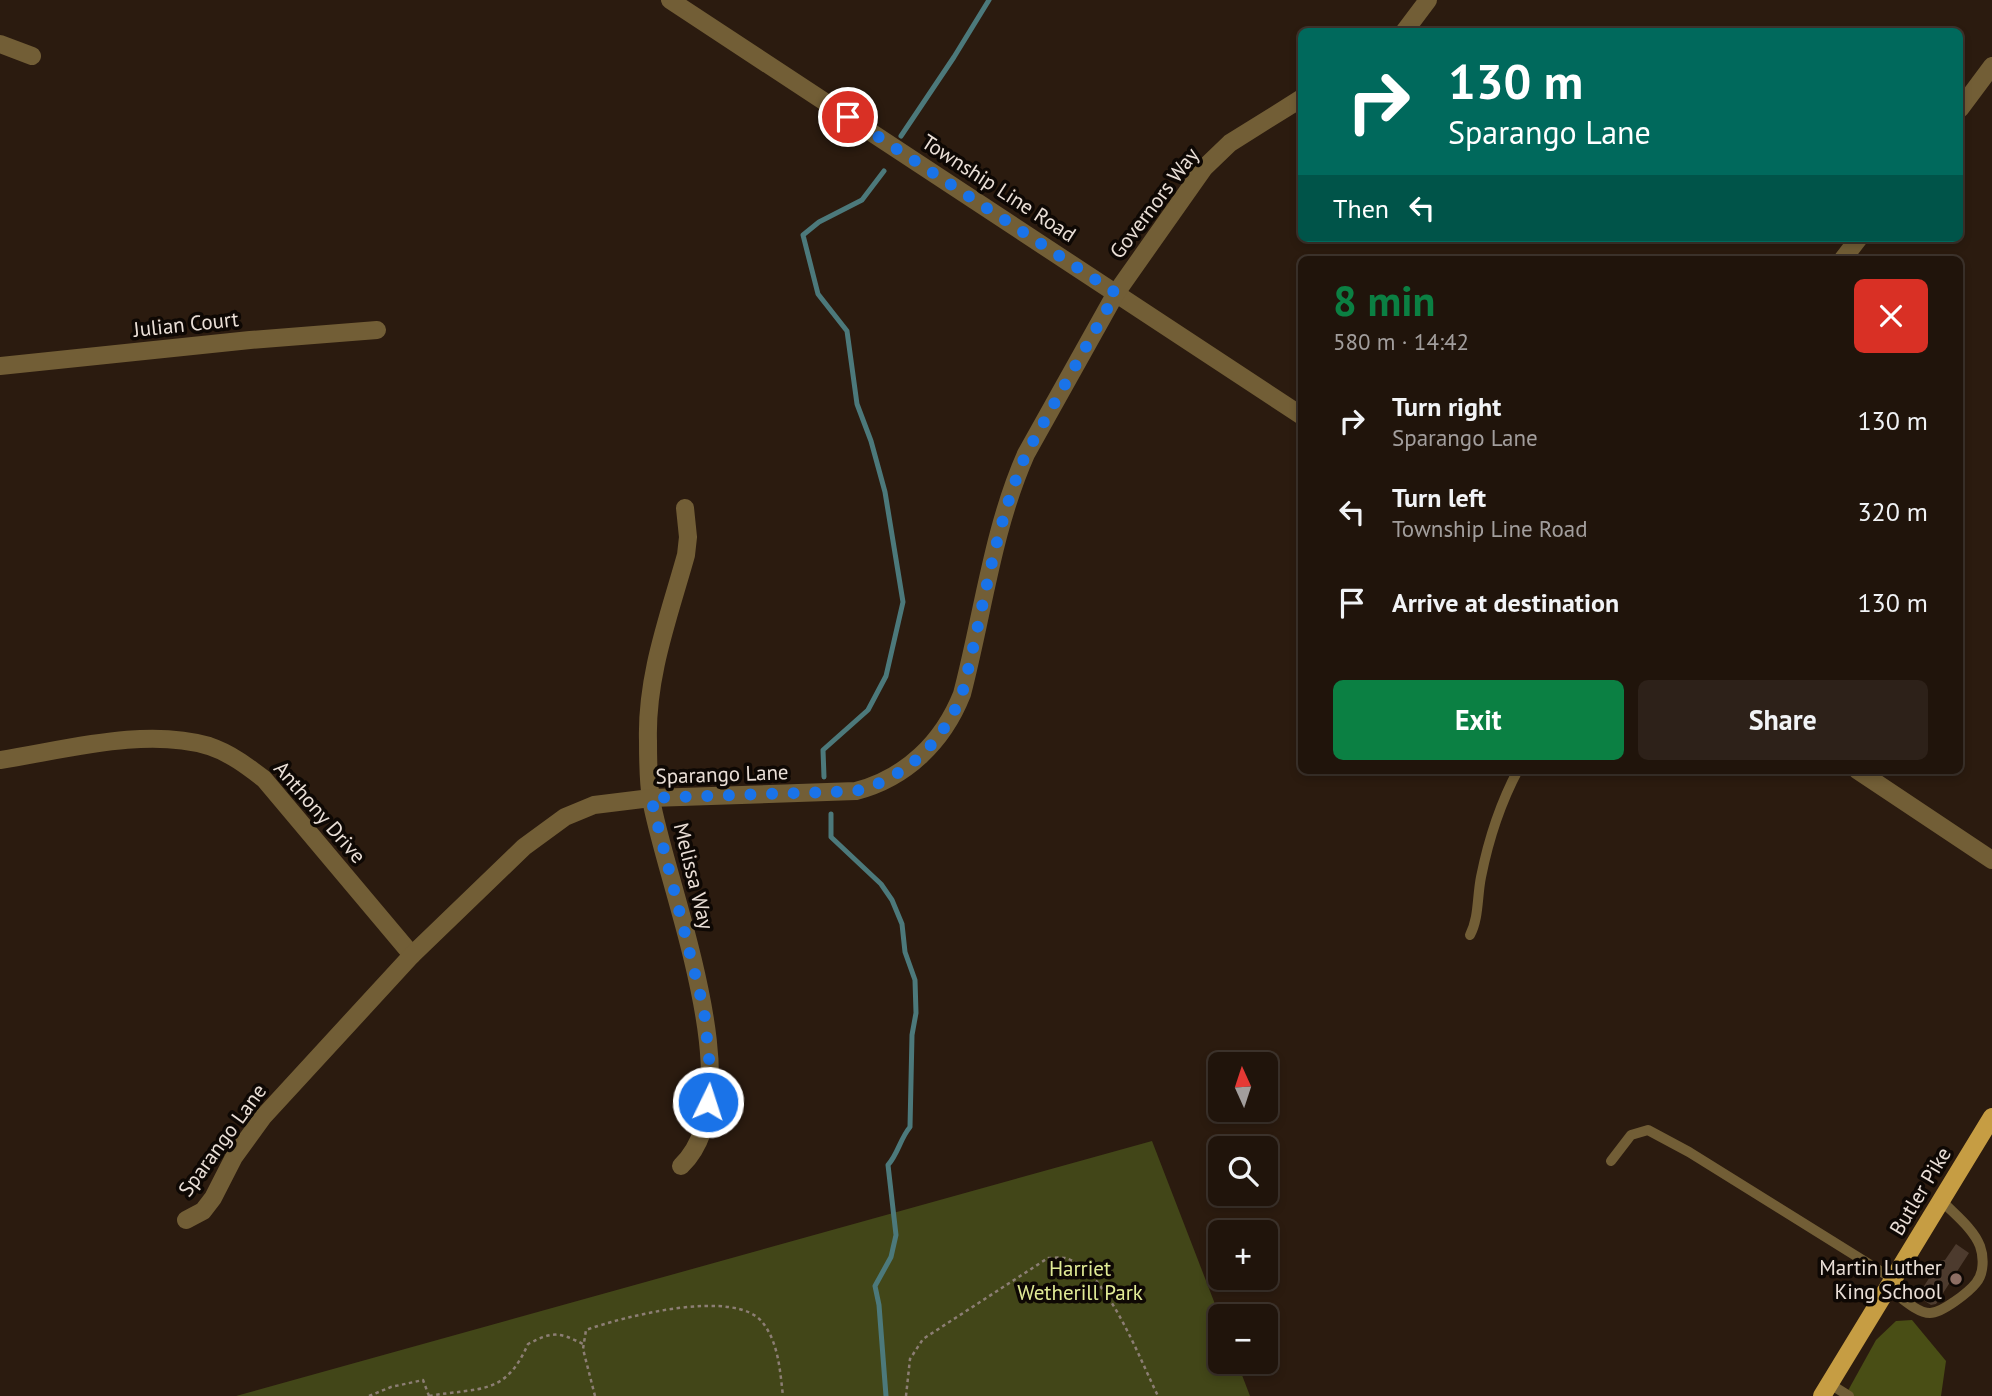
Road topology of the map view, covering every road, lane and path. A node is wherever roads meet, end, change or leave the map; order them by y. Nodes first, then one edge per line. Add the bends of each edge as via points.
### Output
1 (670, 0) edge
2 (1429, 0) edge
3 (1407, 28) edge
4 (0, 44) edge
5 (32, 56) dead end
6 (1992, 66) edge
7 (1298, 100) edge
8 (1963, 105) edge
9 (1856, 242) edge
10 (1845, 256) edge
11 (1116, 293) junction
12 (377, 330) dead end
13 (0, 366) edge
14 (1298, 413) edge
15 (685, 508) dead end
16 (0, 760) edge
17 (1516, 774) edge
18 (1863, 774) edge
19 (651, 798) junction
20 (1992, 860) edge
21 (1470, 936) dead end
22 (412, 955) junction
23 (1992, 1116) edge
24 (1611, 1160) dead end
25 (681, 1166) dead end
26 (1941, 1200) junction
27 (186, 1220) dead end
28 (1891, 1283) junction
29 (583, 1344) junction
30 (1826, 1390) edge
31 (369, 1396) edge
32 (429, 1396) edge
33 (595, 1396) edge
34 (783, 1396) edge
35 (906, 1396) edge
36 (1158, 1396) edge
37 (1849, 1396) edge

1 - 11 street, Township Line Road
2 - 3 street
4 - 5 street
6 - 8 street
7 - 11 street, Governors Way via 1230,143 1204,168
9 - 10 street
11 - 14 street, Township Line Road
11 - 19 street, Sparango Lane via 1015,480 1003,513 962,694 931,746 914,764 876,786 856,791
12 - 13 street, Julian Court
15 - 19 street, Melissa Way via 686,555 650,692
16 - 22 street, Anthony Drive via 142,738 212,747 240,760 264,779
17 - 21 lane via 1484,864
18 - 20 street
19 - 22 street, Sparango Lane via 594,805 565,817 524,847
19 - 25 street, Melissa Way via 707,1028 710,1068 704,1133
22 - 27 street, Sparango Lane via 263,1117 234,1157 213,1198 203,1211
23 - 26 main road, Butler Pike
24 - 28 lane via 1631,1135 1648,1130
26 - 28 main road, Butler Pike
26 - 28 lane via 1981,1248 1983,1267 1977,1283 1945,1308 1930,1313 1917,1308
28 - 30 main road, Butler Pike
29 - 32 path via 562,1334 542,1336 528,1344 519,1368 495,1389
29 - 33 path
29 - 34 path via 586,1330 607,1323 678,1307 731,1307 755,1315 764,1324 776,1351
30 - 37 lane
31 - 32 path via 423,1380
35 - 36 path via 910,1359 922,1339 1048,1258 1064,1258 1083,1267 1111,1301

